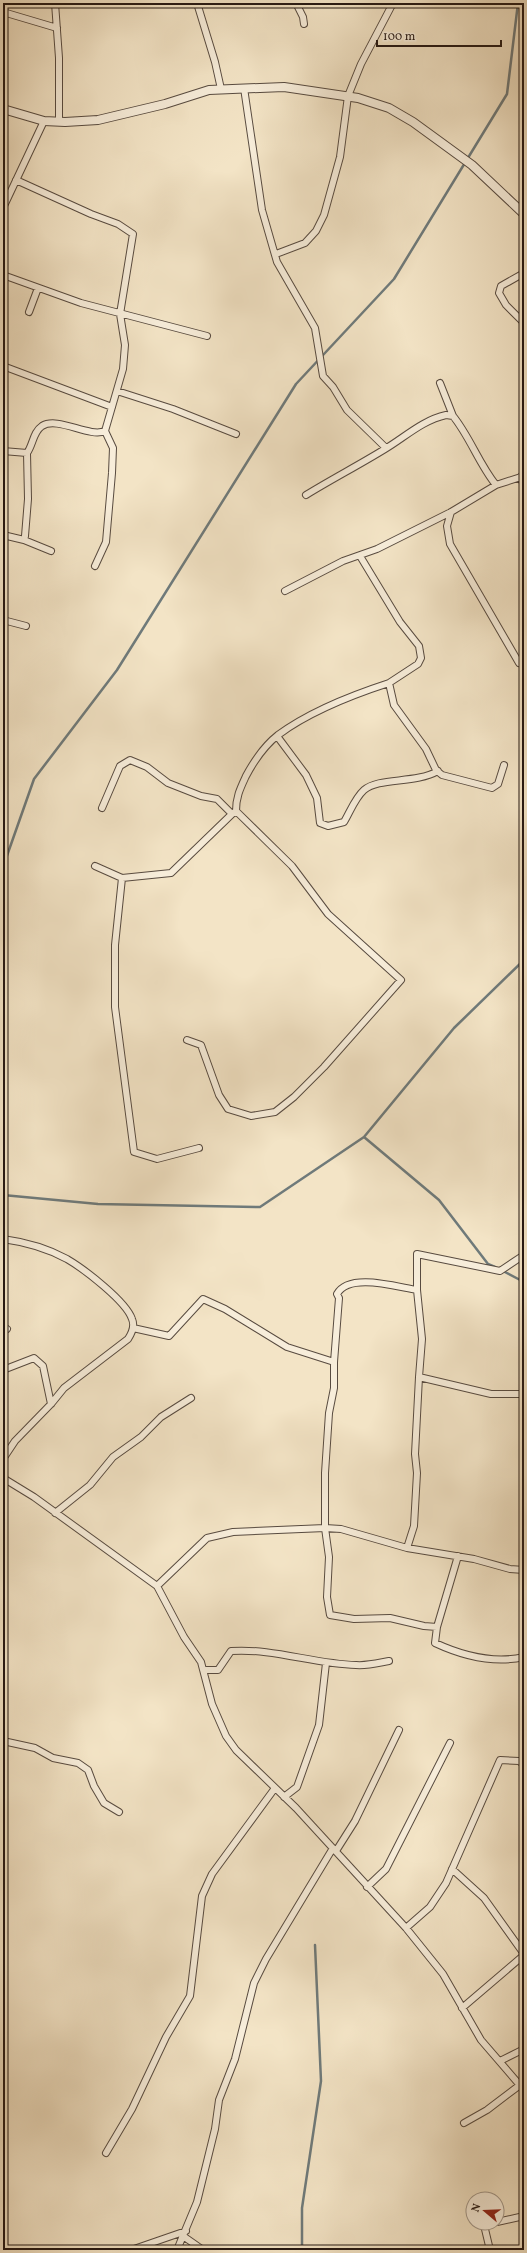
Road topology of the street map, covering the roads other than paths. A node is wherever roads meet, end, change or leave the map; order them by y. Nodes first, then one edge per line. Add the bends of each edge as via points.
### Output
1 (55, 3) edge
2 (197, 3) edge
3 (296, 3) edge
4 (393, 3) edge
5 (3, 12) edge
6 (304, 24) dead end
7 (57, 28) junction
8 (244, 88) junction
9 (221, 90) junction
10 (348, 96) junction
11 (3, 108) edge
12 (44, 121) junction
13 (59, 122) junction
14 (16, 180) junction
15 (3, 208) edge
16 (524, 214) edge
17 (276, 254) junction
18 (524, 273) edge
19 (3, 276) edge
20 (38, 288) junction
21 (29, 312) dead end
22 (120, 314) junction
23 (524, 322) edge
24 (208, 336) dead end
25 (3, 366) edge
26 (440, 383) dead end
27 (117, 391) junction
28 (112, 407) junction
29 (453, 416) junction
30 (105, 431) junction
31 (236, 434) dead end
32 (386, 448) junction
33 (3, 451) edge
34 (27, 453) junction
35 (522, 476) edge
36 (496, 485) junction
37 (524, 485) edge
38 (306, 495) dead end
39 (451, 512) junction
40 (3, 535) edge
41 (24, 540) junction
42 (50, 550) dead end
43 (360, 556) junction
44 (95, 566) dead end
45 (285, 591) dead end
46 (3, 620) edge
47 (26, 626) dead end
48 (519, 663) dead end
49 (389, 683) junction
50 (277, 736) junction
51 (504, 765) dead end
52 (438, 771) junction
53 (102, 808) dead end
54 (234, 813) junction
55 (95, 866) dead end
56 (122, 878) junction
57 (187, 1040) dead end
58 (199, 1148) dead end
59 (3, 1239) edge
60 (524, 1255) edge
61 (417, 1290) junction
62 (133, 1328) junction
63 (334, 1362) junction
64 (3, 1370) edge
65 (419, 1377) junction
66 (524, 1394) edge
67 (191, 1398) dead end
68 (51, 1404) junction
69 (3, 1459) edge
70 (3, 1478) edge
71 (55, 1513) junction
72 (325, 1528) junction
73 (524, 1540) edge
74 (407, 1548) junction
75 (458, 1556) junction
76 (523, 1571) edge
77 (157, 1586) junction
78 (437, 1627) junction
79 (524, 1657) edge
80 (389, 1661) dead end
81 (326, 1663) junction
82 (204, 1670) junction
83 (399, 1730) dead end
84 (3, 1741) edge
85 (450, 1743) dead end
86 (524, 1765) edge
87 (275, 1788) junction
88 (284, 1797) junction
89 (119, 1812) dead end
90 (334, 1849) junction
91 (452, 1869) junction
92 (367, 1886) junction
93 (406, 1928) junction
94 (524, 1955) edge
95 (462, 2008) junction
96 (524, 2049) edge
97 (500, 2061) junction
98 (522, 2088) edge
99 (464, 2123) dead end
100 (106, 2153) dead end
101 (523, 2217) edge
102 (505, 2220) edge
103 (485, 2231) edge
104 (185, 2234) junction
105 (131, 2250) edge
106 (177, 2250) edge
107 (203, 2250) edge
108 (490, 2250) edge

1 - 7 street
2 - 9 street
3 - 6 street via 304,17
4 - 10 street via 360,64
5 - 7 street
7 - 13 street
8 - 9 street
8 - 10 street via 284,87
8 - 17 street via 262,210
9 - 13 street via 209,90 98,120
10 - 16 street via 389,108 413,122 472,165
10 - 17 street via 340,157 324,214 316,231 305,243
11 - 12 street
12 - 13 street
12 - 14 street
14 - 15 street
14 - 22 street via 118,224 133,234
17 - 32 street via 276,262 315,328 323,376 347,410
18 - 23 street via 501,286 499,292 506,305
19 - 20 street
20 - 21 street
20 - 22 street
22 - 24 street
22 - 27 street via 126,345
25 - 28 street
26 - 29 street
27 - 28 street
27 - 31 street via 173,409
28 - 30 street
29 - 32 street via 439,416 401,436
29 - 36 street via 484,470
30 - 34 street via 96,432 48,424 41,427 34,436
30 - 44 street via 112,448 112,473 106,542
32 - 38 street
33 - 34 street
34 - 41 street via 28,499
35 - 36 street
35 - 37 street
36 - 39 street
39 - 43 street
39 - 48 street via 447,526 450,544
40 - 41 street
41 - 42 street
43 - 45 street via 330,567
43 - 49 street via 400,622 419,646 421,658 418,664
46 - 47 street
49 - 50 street via 332,704
49 - 52 street via 394,704 426,748
50 - 52 street via 306,775 317,798 320,823 328,826 344,822 362,791 369,786 422,779
50 - 54 street via 255,758 236,797
51 - 52 street via 498,784 492,788 442,775
53 - 54 street via 120,766 130,760 147,767 168,783 201,796 217,799
54 - 56 street via 171,873
54 - 57 street via 292,866 328,914 401,980 324,1067 294,1097 274,1112 251,1116 228,1109 219,1095 201,1045
55 - 56 street
56 - 58 street via 115,945 116,1007 134,1152 157,1159
59 - 62 street via 29,1243 67,1259 112,1293 132,1318
60 - 61 street via 500,1271 417,1254
61 - 63 street via 359,1280 338,1291
61 - 65 street via 422,1339
62 - 63 street via 169,1336 203,1299 225,1309 287,1347
62 - 68 street via 128,1339 64,1388
63 - 72 street via 334,1388 329,1413 325,1473
64 - 68 street via 34,1358 43,1366
65 - 66 street via 492,1394
65 - 74 street via 414,1526
67 - 71 street via 161,1417 140,1438 113,1457 90,1485
68 - 69 street via 15,1441
70 - 71 street
71 - 77 street
72 - 74 street via 341,1529
72 - 77 street via 233,1532 207,1538
72 - 78 street via 329,1557 327,1596 330,1615 354,1619 390,1618
73 - 76 street
74 - 75 street
75 - 76 street
75 - 78 street
77 - 82 street
78 - 79 street via 435,1643 454,1652 488,1660
80 - 81 street via 357,1665
81 - 82 street via 289,1655 236,1650 231,1651 218,1670
81 - 88 street via 319,1725 297,1787
82 - 87 street via 212,1704 226,1736 236,1750
83 - 90 street via 355,1821
84 - 89 street via 35,1748 53,1758 78,1763 88,1770 104,1802
85 - 92 street via 386,1869
86 - 91 street via 519,1761 500,1760
87 - 88 street
87 - 100 street via 246,1824 212,1874 202,1896 190,1996 166,2036 132,2109
88 - 90 street
90 - 92 street
90 - 104 street via 254,1983 235,2059 219,2100 206,2169
91 - 93 street via 430,1907
91 - 94 street via 484,1898
92 - 93 street
93 - 95 street via 443,1974
94 - 95 street
95 - 97 street via 481,2040
96 - 97 street
97 - 98 street
98 - 99 street
101 - 102 street
103 - 108 street
104 - 105 street
104 - 106 street
104 - 107 street

